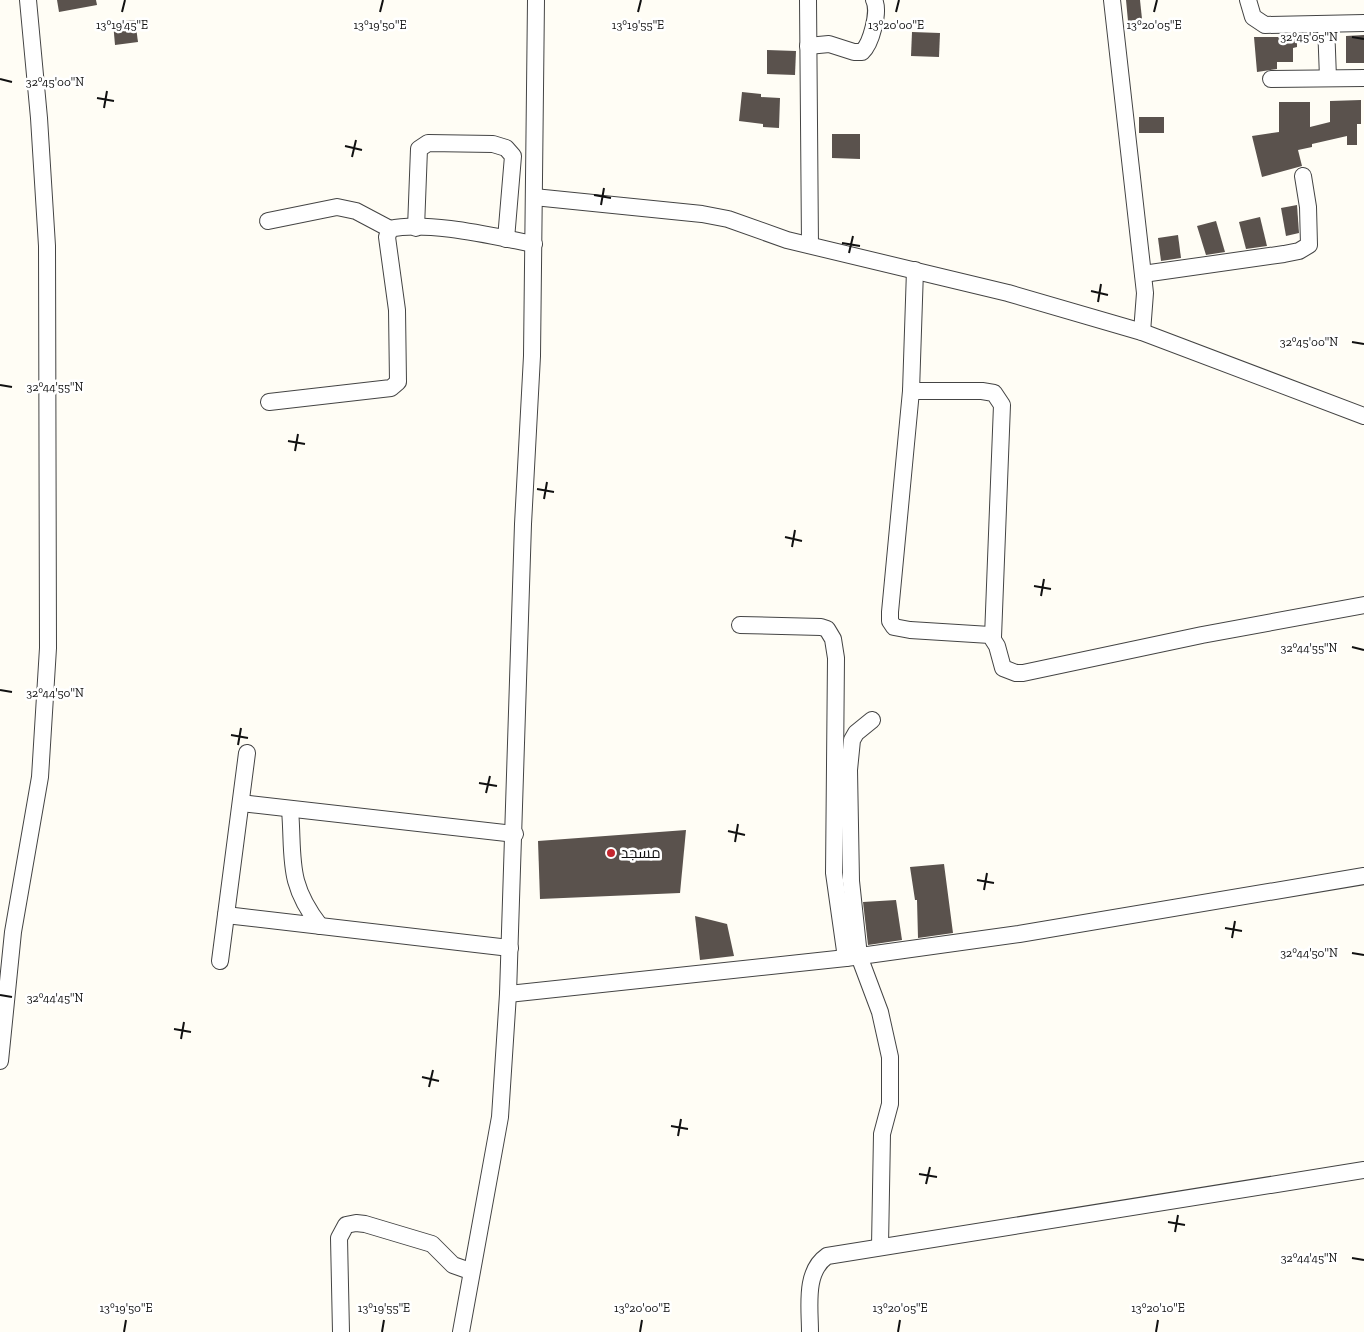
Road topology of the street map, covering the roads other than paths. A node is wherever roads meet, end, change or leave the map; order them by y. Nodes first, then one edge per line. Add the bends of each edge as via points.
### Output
1 (28, 0) edge
2 (536, 0) edge
3 (808, 0) edge
4 (874, 0) edge
5 (1112, 0) edge
6 (1248, 0) edge
7 (1364, 23) edge
8 (1326, 24) junction
9 (808, 46) junction
10 (1328, 78) junction
11 (1364, 78) edge
12 (1271, 79) dead end
13 (1303, 176) dead end
14 (534, 197) junction
15 (268, 221) dead end
16 (416, 228) junction
17 (390, 229) junction
18 (506, 239) junction
19 (534, 244) junction
20 (810, 245) junction
21 (915, 270) junction
22 (1143, 274) junction
23 (1142, 332) junction
24 (911, 391) junction
25 (269, 402) dead end
26 (1364, 416) edge
27 (1364, 605) edge
28 (740, 625) dead end
29 (993, 637) junction
30 (872, 720) dead end
31 (247, 753) dead end
32 (241, 803) junction
33 (290, 809) junction
34 (515, 834) junction
35 (1364, 876) edge
36 (226, 915) junction
37 (320, 926) junction
38 (510, 948) junction
39 (852, 957) junction
40 (220, 961) dead end
41 (508, 994) junction
42 (0, 1061) edge
43 (1364, 1170) edge
44 (880, 1246) junction
45 (470, 1271) junction
46 (341, 1332) edge
47 (461, 1332) edge
48 (810, 1332) edge

1 - 42 street via 47,246 48,648 40,776 13,932
2 - 14 street
3 - 9 street
4 - 9 street via 877,8 868,46 862,52 829,44
5 - 22 street
6 - 8 street via 1253,17 1265,25
7 - 8 street
8 - 10 street
9 - 20 street
10 - 11 street
10 - 12 street
13 - 22 street via 1310,234 1309,245 1305,248 1284,254
14 - 19 street
14 - 20 street via 702,214
15 - 17 street via 337,207 356,211
16 - 17 street via 400,226
16 - 18 street via 454,230
16 - 18 street via 419,149 428,143 493,144 506,148 513,156
17 - 25 street via 387,237 397,310 396,385
18 - 19 street
19 - 34 street
20 - 21 street
21 - 23 street
21 - 24 street
22 - 23 street
23 - 26 street
24 - 29 street via 994,392 1002,405
24 - 29 street via 890,621 901,629
27 - 29 street via 1016,674 1003,668
28 - 39 street via 821,627 827,629 833,639 837,678 834,873
30 - 39 street via 856,733 850,749
31 - 32 street
32 - 33 street
32 - 36 street
33 - 34 street
33 - 37 street via 294,880
34 - 38 street
35 - 39 street via 1019,934
36 - 37 street
36 - 40 street
37 - 38 street
38 - 41 street
39 - 41 street
39 - 44 street via 880,1012 890,1056 890,1104 882,1134
41 - 45 street via 500,1117
43 - 44 street
44 - 48 street via 827,1256 819,1262 811,1288
45 - 46 street via 452,1265 432,1244 364,1224 346,1225 339,1238
45 - 47 street

